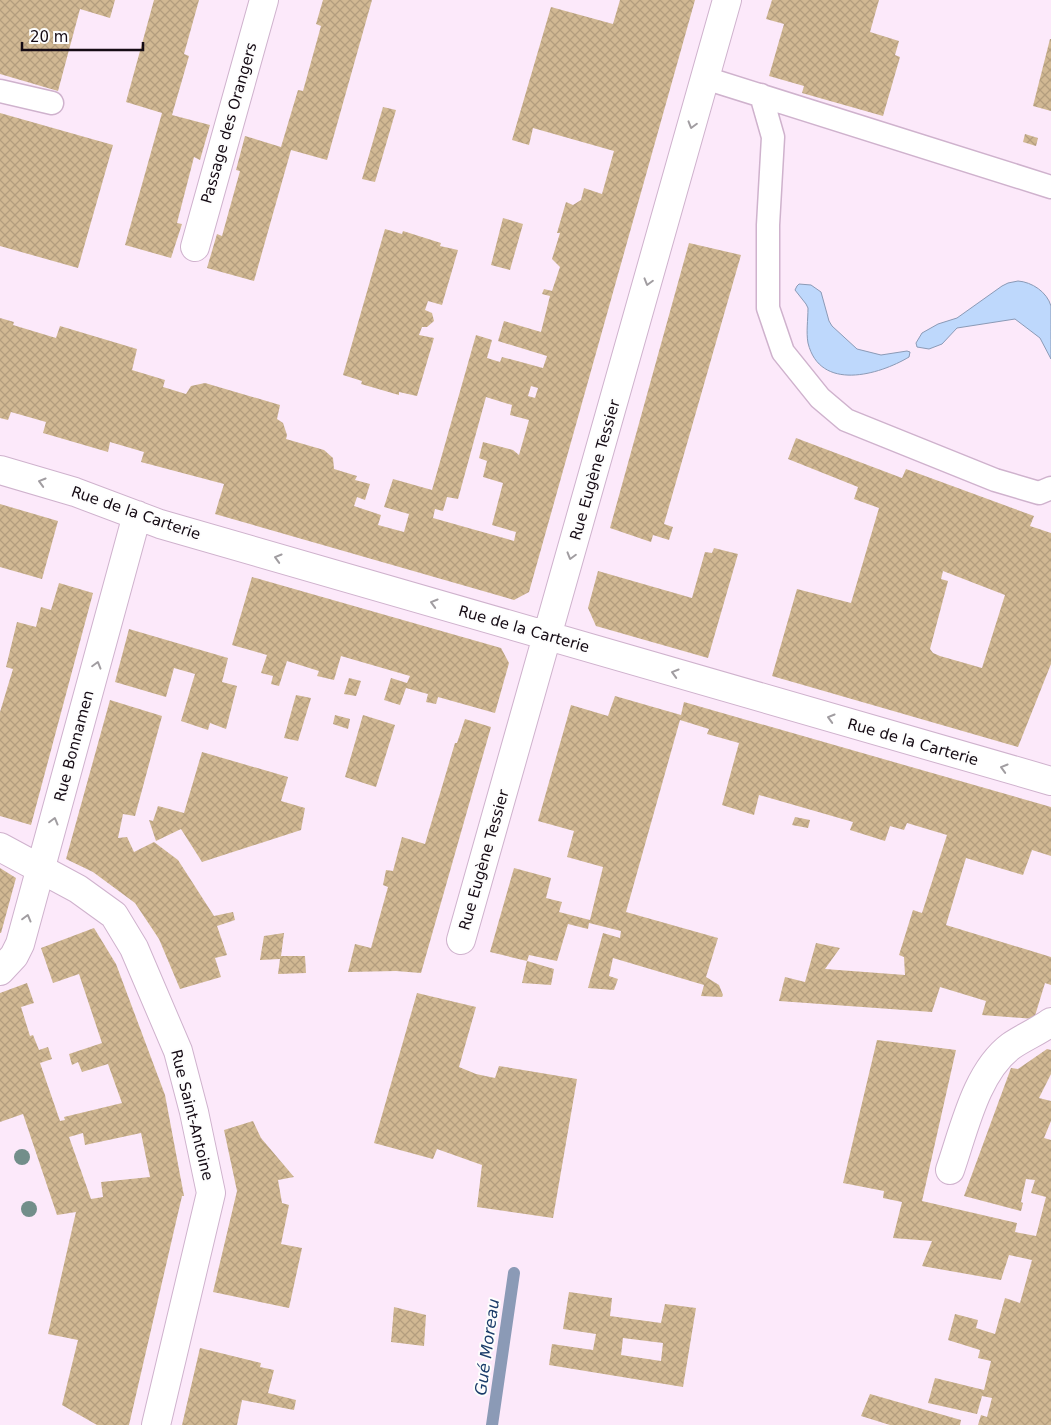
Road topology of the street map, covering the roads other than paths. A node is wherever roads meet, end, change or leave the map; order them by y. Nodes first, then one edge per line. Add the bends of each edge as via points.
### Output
1 (264, 0) edge
2 (727, 0) edge
3 (705, 78) junction
4 (0, 91) edge
5 (761, 95) junction
6 (52, 103) dead end
7 (1051, 187) edge
8 (195, 247) dead end
9 (0, 470) edge
10 (1051, 488) edge
11 (137, 515) junction
12 (548, 636) junction
13 (1051, 781) edge
14 (0, 847) edge
15 (41, 868) junction
16 (462, 940) dead end
17 (0, 970) edge
18 (1051, 1022) edge
19 (950, 1170) dead end
20 (156, 1425) edge

1 - 8 street, Passage des Orangers
2 - 3 street, Rue Eugène Tessier
3 - 5 lane
3 -> 12 street, Rue Eugène Tessier
4 - 6 lane
5 - 7 lane
5 - 10 lane via 773,137 768,308 783,352 820,398 846,420 995,480 1038,493
11 -> 9 street, Rue de la Carterie via 75,492
12 -> 11 street, Rue de la Carterie
15 -> 11 street, Rue Bonnamen
13 -> 12 street, Rue de la Carterie
12 - 16 street, Rue Eugène Tessier
14 - 15 street, Rue Saint-Antoine
17 -> 15 street, Rue Bonnamen via 9,963 18,948
15 - 20 street, Rue Saint-Antoine via 114,915 134,948 178,1051 211,1193
18 - 19 street via 1012,1046 994,1062 976,1096

